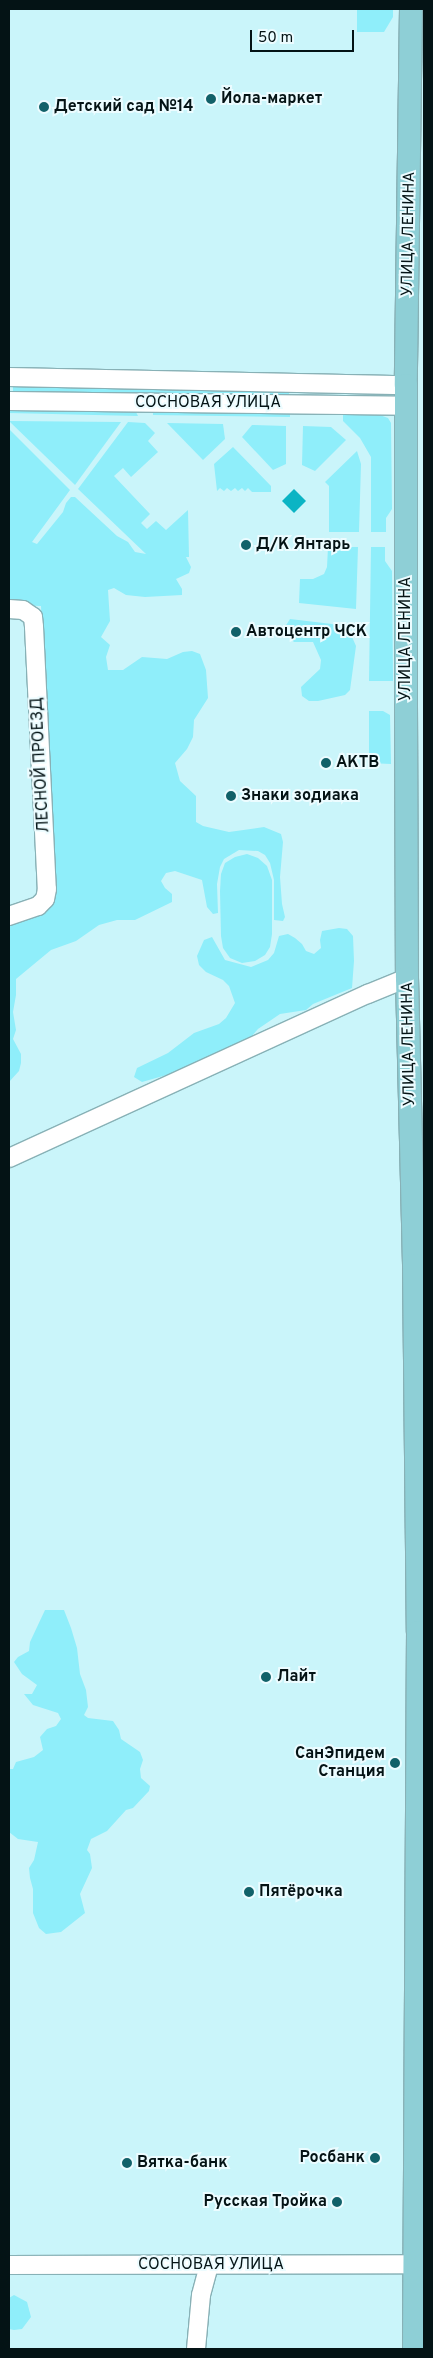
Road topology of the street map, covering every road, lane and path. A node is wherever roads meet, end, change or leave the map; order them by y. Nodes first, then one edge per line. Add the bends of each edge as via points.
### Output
1 (411, 9) edge
2 (9, 377) edge
3 (407, 395) junction
4 (9, 400) edge
5 (9, 609) edge
6 (9, 916) edge
7 (407, 978) junction
8 (9, 1158) edge
9 (414, 2264) junction
10 (9, 2265) edge
11 (209, 2265) junction
12 (196, 2349) edge
13 (414, 2349) edge

1 - 3 main road, УЛИЦА ЛЕНИНА
2 - 3 street, СОСНОВАЯ УЛИЦА
3 - 4 street, СОСНОВАЯ УЛИЦА
3 - 7 main road, УЛИЦА ЛЕНИНА
5 - 6 street, ЛЕСНОЙ ПРОЕЗД via 23,610 33,617 47,889 45,899 38,906
7 - 8 street
7 - 9 main road, УЛИЦА ЛЕНИНА via 418,1622
9 - 11 street, СОСНОВАЯ УЛИЦА
9 - 13 main road, УЛИЦА ЛЕНИНА
10 - 11 street, СОСНОВАЯ УЛИЦА
11 - 12 street via 201,2296

